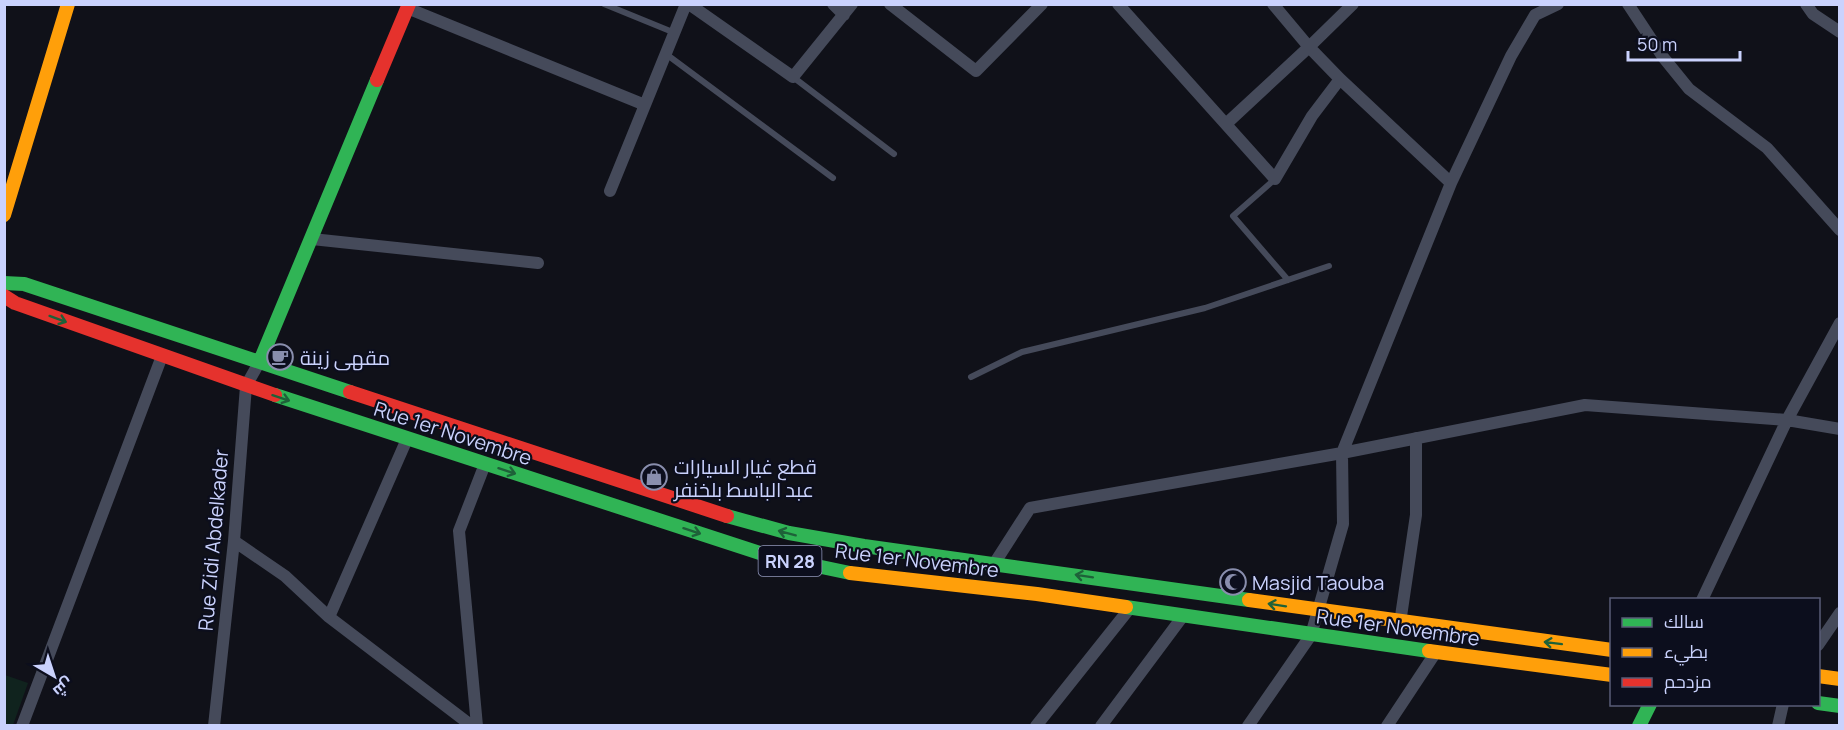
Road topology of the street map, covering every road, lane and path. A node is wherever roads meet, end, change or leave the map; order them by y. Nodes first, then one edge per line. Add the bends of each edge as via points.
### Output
1 (68, 4) edge
2 (604, 4) edge
3 (687, 4) edge
4 (833, 4) edge
5 (852, 4) edge
6 (890, 4) edge
7 (1042, 4) edge
8 (1118, 4) edge
9 (1274, 4) edge
10 (1353, 4) edge
11 (1525, 4) edge
12 (1558, 4) edge
13 (1628, 4) edge
14 (1806, 4) edge
15 (408, 6) edge
16 (844, 15) junction
17 (1535, 15) junction
18 (1839, 32) edge
19 (675, 33) junction
20 (1309, 47) junction
21 (666, 54) junction
22 (793, 77) junction
23 (1340, 79) junction
24 (645, 105) junction
25 (1226, 124) junction
26 (894, 154) dead end
27 (833, 178) dead end
28 (1275, 179) junction
29 (1451, 183) junction
30 (610, 191) dead end
31 (4, 215) edge
32 (1839, 230) edge
33 (312, 238) junction
34 (538, 263) dead end
35 (1329, 267) dead end
36 (1288, 280) junction
37 (4, 283) edge
38 (4, 296) edge
39 (1839, 323) edge
40 (162, 356) junction
41 (260, 361) junction
42 (971, 376) dead end
43 (246, 386) junction
44 (1787, 420) junction
45 (1839, 429) edge
46 (1416, 438) junction
47 (407, 439) junction
48 (1342, 453) junction
49 (485, 464) junction
50 (234, 541) junction
51 (994, 564) junction
52 (1703, 598) edge
53 (1130, 608) junction
54 (1320, 612) junction
55 (1839, 613) edge
56 (1183, 616) junction
57 (329, 617) junction
58 (1400, 622) junction
59 (1311, 635) junction
60 (1820, 642) edge
61 (1610, 650) edge
62 (1436, 652) junction
63 (1610, 675) edge
64 (1820, 676) edge
65 (1839, 679) edge
66 (1820, 703) edge
67 (1649, 706) edge
68 (1783, 706) edge
69 (1839, 706) edge
70 (22, 726) edge
71 (214, 726) edge
72 (472, 726) edge
73 (477, 726) edge
74 (1036, 726) edge
75 (1101, 726) edge
76 (1248, 726) edge
77 (1387, 726) edge
78 (1639, 726) edge
79 (1778, 726) edge

1 - 31 main road
2 - 19 lane
3 - 19 street
3 - 22 street
4 - 16 street
5 - 16 street
6 - 7 street via 976,71
8 - 25 street
9 - 20 street
10 - 20 street
11 - 17 street
12 - 17 street
13 - 32 street via 1689,89 1767,148
14 - 18 street via 1813,14
15 - 24 street
15 - 33 main road
16 - 22 street
17 - 29 street via 1511,56
19 - 21 street
20 - 23 street
20 - 25 street
21 - 24 street
21 - 27 lane
22 - 26 lane
23 - 28 street via 1312,116
23 - 29 street
24 - 30 street
25 - 28 street
28 - 36 lane via 1233,216
29 - 48 street
33 - 34 street
33 - 41 main road
35 - 36 lane
36 - 42 lane via 1205,308 1022,352
37 - 41 main road, RN 28 via 24,284
38 -> 40 main road, Rue 1er Novembre / RN 28
39 - 44 street
40 - 43 main road, Rue 1er Novembre / RN 28
40 - 70 street
41 - 43 street, Rue Zidi Abdelkader
51 -> 41 main road, RN 28 via 811,539 751,524
43 -> 47 main road, Rue 1er Novembre / RN 28
43 - 50 street, Rue Zidi Abdelkader
44 - 45 street
44 - 46 street via 1585,405
44 - 52 street
46 - 48 street
46 - 58 street via 1416,515
47 - 49 main road, Rue 1er Novembre / RN 28
47 - 57 street
48 - 51 street via 1030,508
48 - 54 street via 1343,524
49 -> 53 main road, Rue 1er Novembre / RN 28 via 769,556 830,570
49 - 73 street via 459,531
50 - 57 street via 285,576
50 - 71 street, Rue Zidi Abdelkader
54 -> 51 main road, RN 28
53 - 56 main road, Rue 1er Novembre / RN 28
53 - 74 street
54 - 58 main road, RN 28
54 - 59 street
55 - 60 street
56 - 59 main road, Rue 1er Novembre / RN 28
56 - 75 street
57 - 72 street
61 -> 58 main road, RN 28
59 - 62 main road, Rue 1er Novembre / RN 28
59 - 76 street
62 - 63 main road, Rue 1er Novembre / RN 28
62 - 77 street
64 - 65 main road
66 - 69 main road
67 - 78 main road
68 - 79 street

